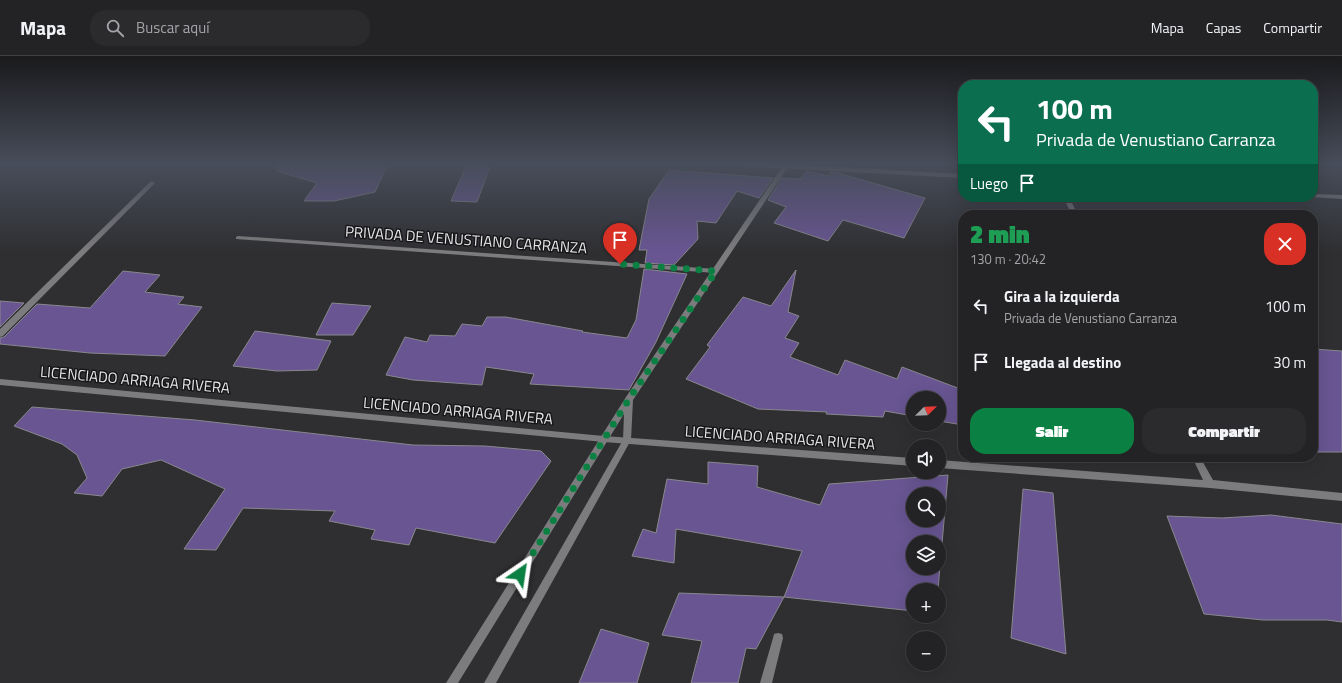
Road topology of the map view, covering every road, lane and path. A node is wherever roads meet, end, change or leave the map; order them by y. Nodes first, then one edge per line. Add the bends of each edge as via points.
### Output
1 (142, 193) edge
2 (768, 193) edge
3 (1318, 196) edge
4 (1342, 197) edge
5 (238, 238) dead end
6 (716, 271) junction
7 (0, 334) edge
8 (0, 382) edge
9 (629, 399) junction
10 (604, 439) junction
11 (627, 440) junction
12 (906, 461) edge
13 (1199, 462) edge
14 (946, 465) edge
15 (1210, 484) junction
16 (1342, 497) edge
17 (778, 638) dead end
18 (452, 683) edge
19 (490, 683) edge
20 (766, 683) edge

1 - 7 street
2 - 6 street
3 - 4 street
5 - 6 street, PRIVADA DE VENUSTIANO CARRANZA
6 - 9 street
8 - 10 street, LICENCIADO ARRIAGA RIVERA
9 - 10 street
9 - 11 street
10 - 11 street, LICENCIADO ARRIAGA RIVERA
10 - 18 street
11 - 12 street, LICENCIADO ARRIAGA RIVERA
11 - 19 street
13 - 15 street
14 - 15 street
15 - 16 street
17 - 20 street

